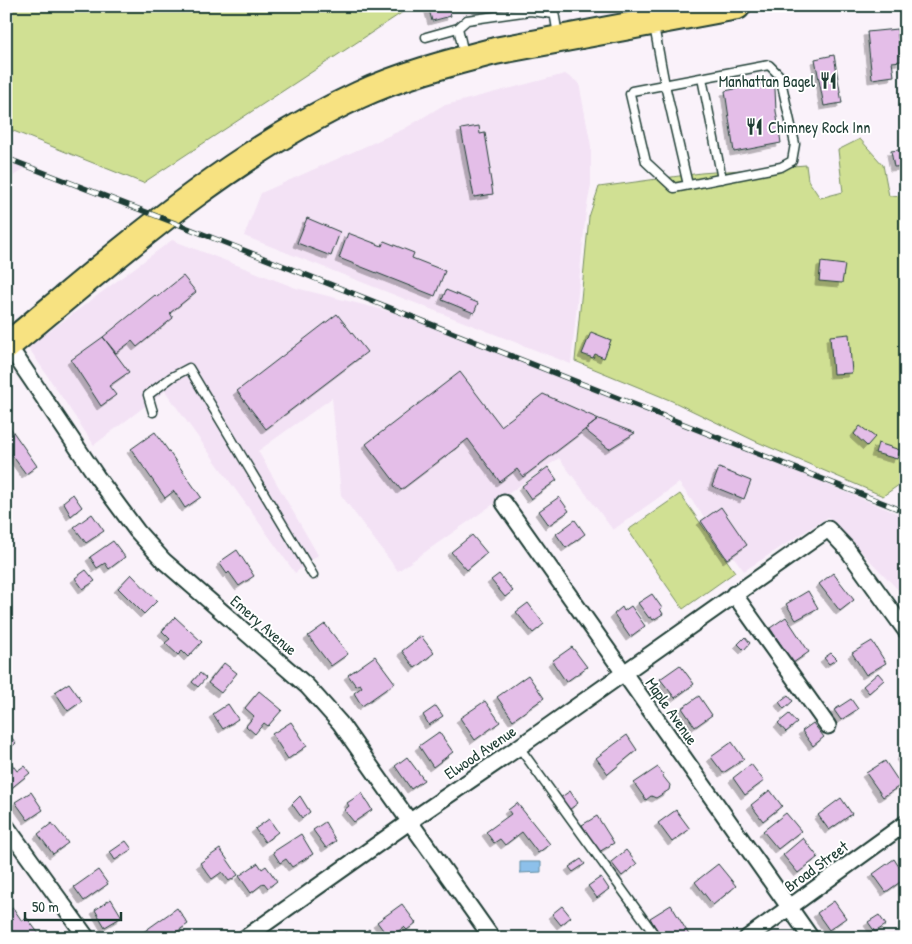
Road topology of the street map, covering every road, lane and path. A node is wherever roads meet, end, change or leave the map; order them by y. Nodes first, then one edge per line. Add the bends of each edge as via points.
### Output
1 (737, 6) edge
2 (553, 10) edge
3 (653, 18) junction
4 (458, 28) junction
5 (426, 37) dead end
6 (559, 39) junction
7 (465, 59) junction
8 (702, 78) junction
9 (665, 86) junction
10 (722, 179) junction
11 (688, 185) junction
12 (7, 346) edge
13 (154, 412) dead end
14 (504, 504) dead end
15 (313, 575) dead end
16 (734, 594) junction
17 (906, 631) edge
18 (624, 673) junction
19 (828, 726) dead end
20 (520, 747) junction
21 (409, 822) junction
22 (906, 823) edge
23 (6, 826) edge
24 (789, 907) junction
25 (87, 938) edge
26 (245, 938) edge
27 (492, 938) edge
28 (657, 938) edge
29 (747, 938) edge
30 (811, 938) edge

1 - 3 highway
2 - 4 lane via 467,20
2 - 6 lane
3 - 6 highway
3 - 9 lane
4 - 5 lane
4 - 7 lane
6 - 7 highway
7 - 12 highway via 360,95 264,146 171,213
8 - 9 lane
8 - 10 lane
8 - 10 lane via 769,65 780,76 795,144 792,161 781,167
9 - 11 lane
9 - 11 lane via 636,90 630,94 646,162 674,188
10 - 11 lane
12 - 21 street, Emery Avenue via 137,531 164,561 307,686 340,723
13 - 15 lane via 148,395 189,368
14 - 18 street, Maple Avenue
16 - 17 street, Elwood Avenue via 828,529 847,549
16 - 18 street, Elwood Avenue
16 - 19 street
18 - 20 street, Elwood Avenue
18 - 24 street, Maple Avenue
20 - 21 street, Elwood Avenue
20 - 28 lane
21 - 26 street, Elwood Avenue
21 - 27 street, Emery Avenue
22 - 24 street, Broad Street
23 - 25 street
24 - 29 street, Broad Street
24 - 30 street, Maple Avenue

